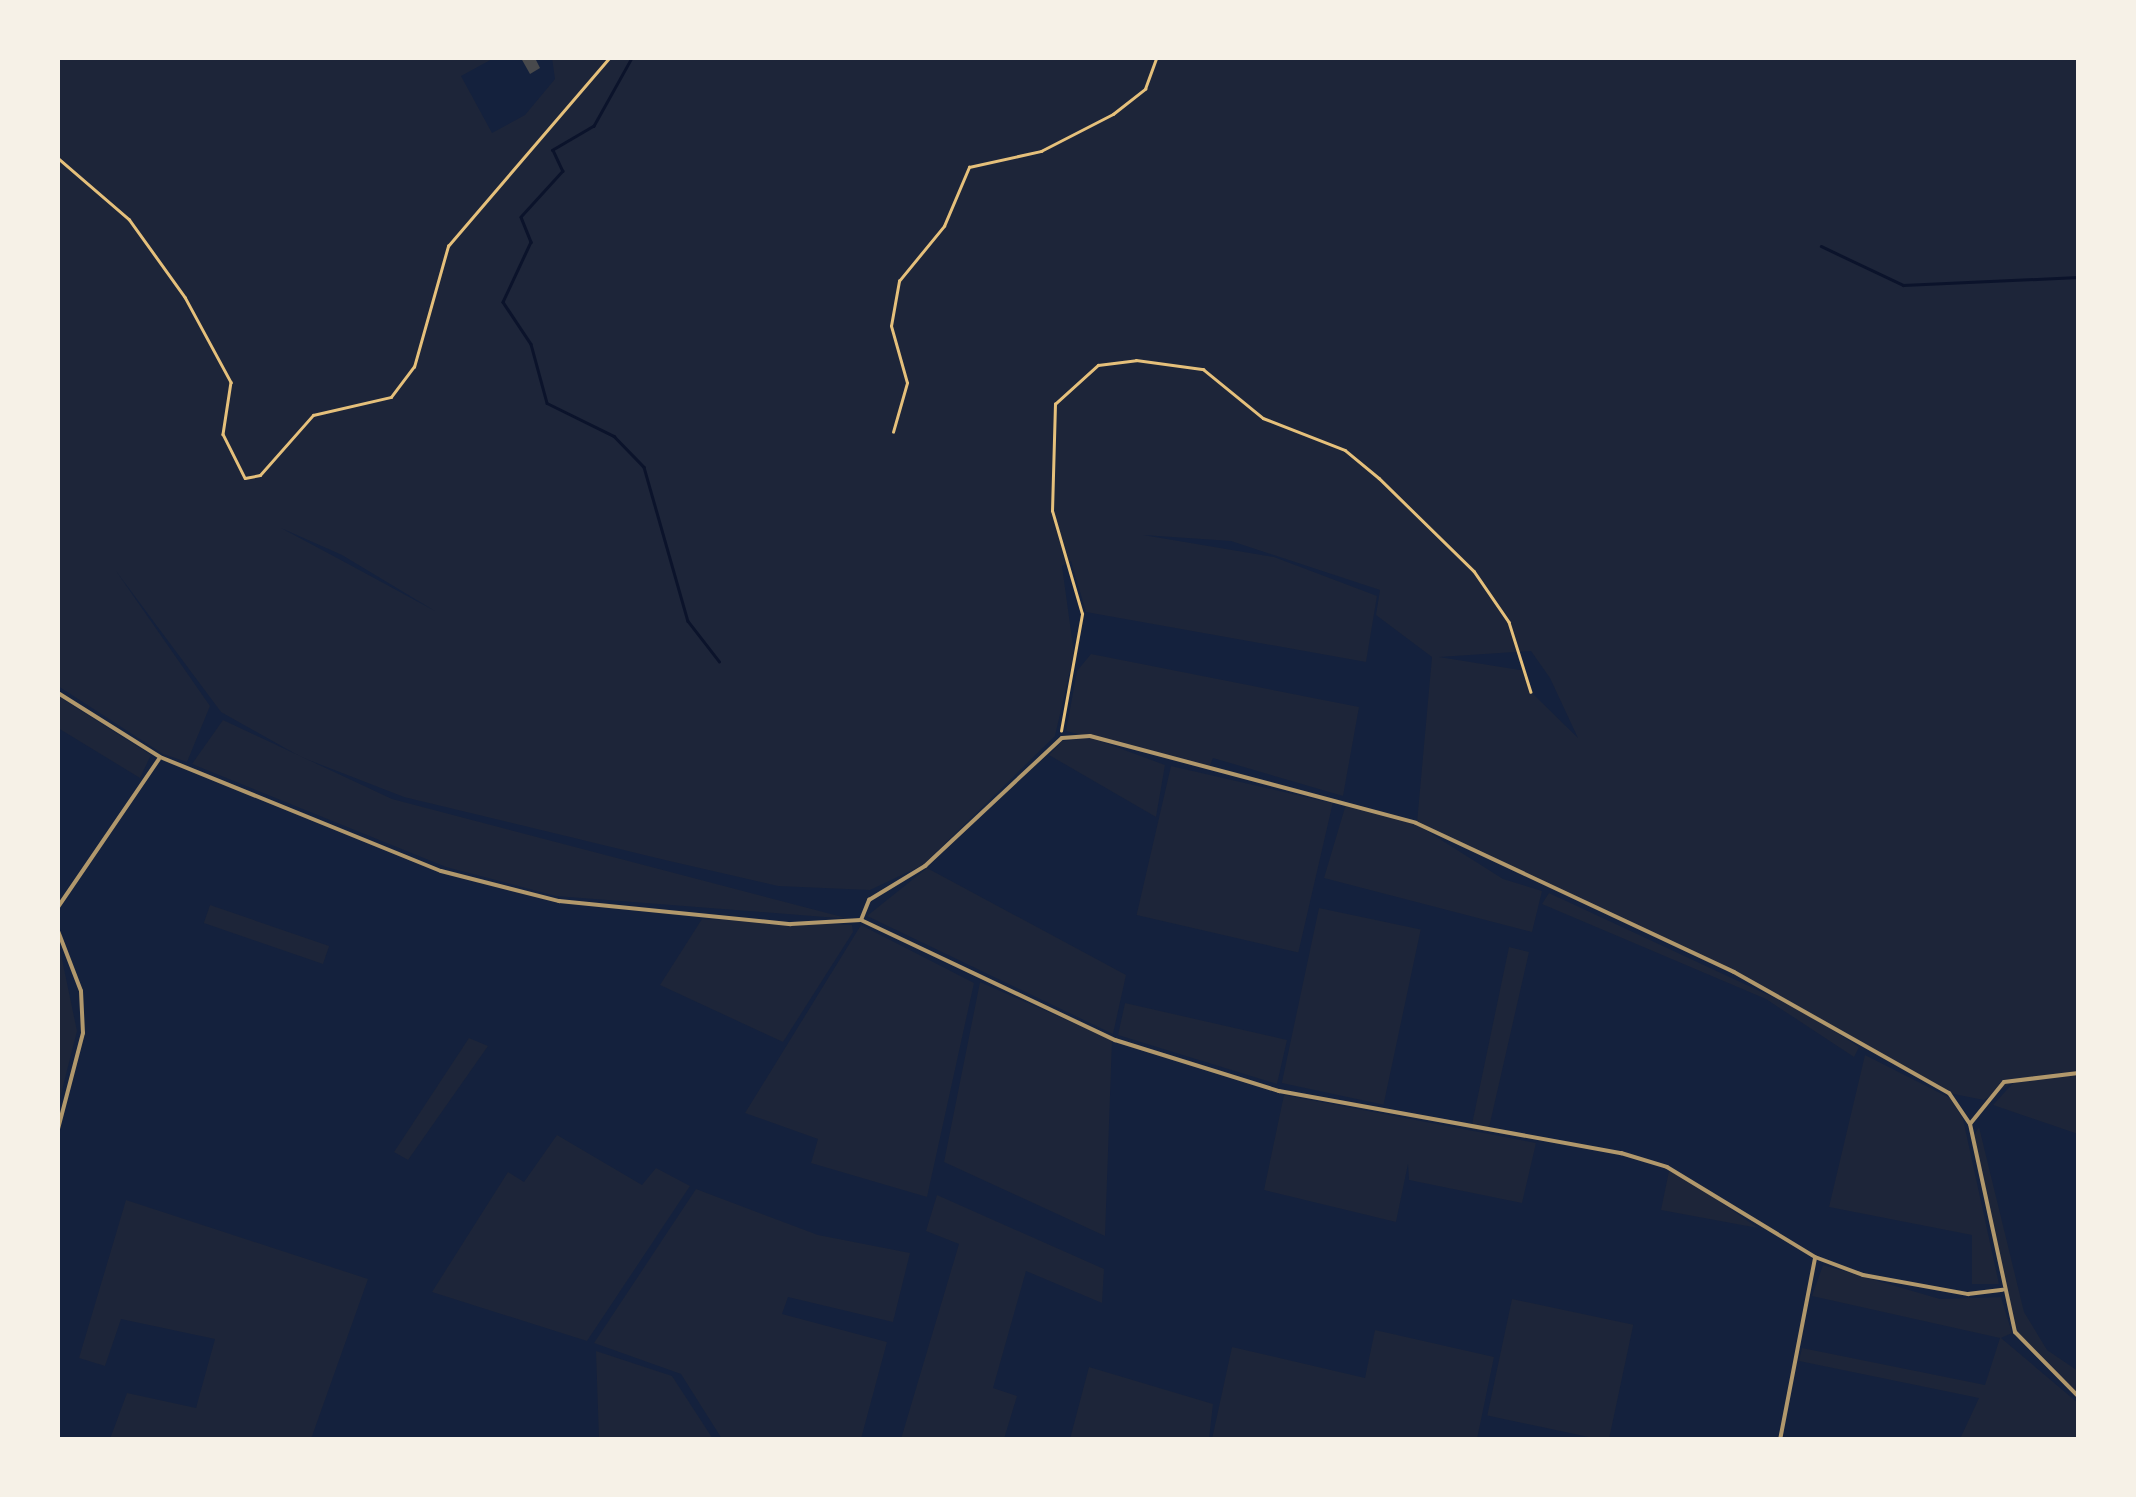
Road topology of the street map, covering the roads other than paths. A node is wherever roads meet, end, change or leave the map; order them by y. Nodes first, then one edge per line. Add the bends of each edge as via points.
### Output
1 (58, 693) edge
2 (160, 757) junction
3 (58, 908) edge
4 (861, 920) junction
5 (58, 931) edge
6 (2078, 1073) edge
7 (1970, 1124) junction
8 (58, 1128) edge
9 (1816, 1258) junction
10 (2003, 1290) junction
11 (2078, 1396) edge
12 (1780, 1440) edge

1 - 2 street
2 - 3 street
2 - 4 street via 505,890 791,924
4 - 7 street via 868,900 925,866 1062,738 1090,736 1348,802 1480,848 1546,888 1800,1006 1949,1093
4 - 9 street via 1116,1040 1279,1091 1667,1167
5 - 8 street via 81,992 82,1033
6 - 7 street via 2004,1082
7 - 10 street
9 - 10 street via 1910,1287
9 - 12 street
10 - 11 street via 2024,1344

